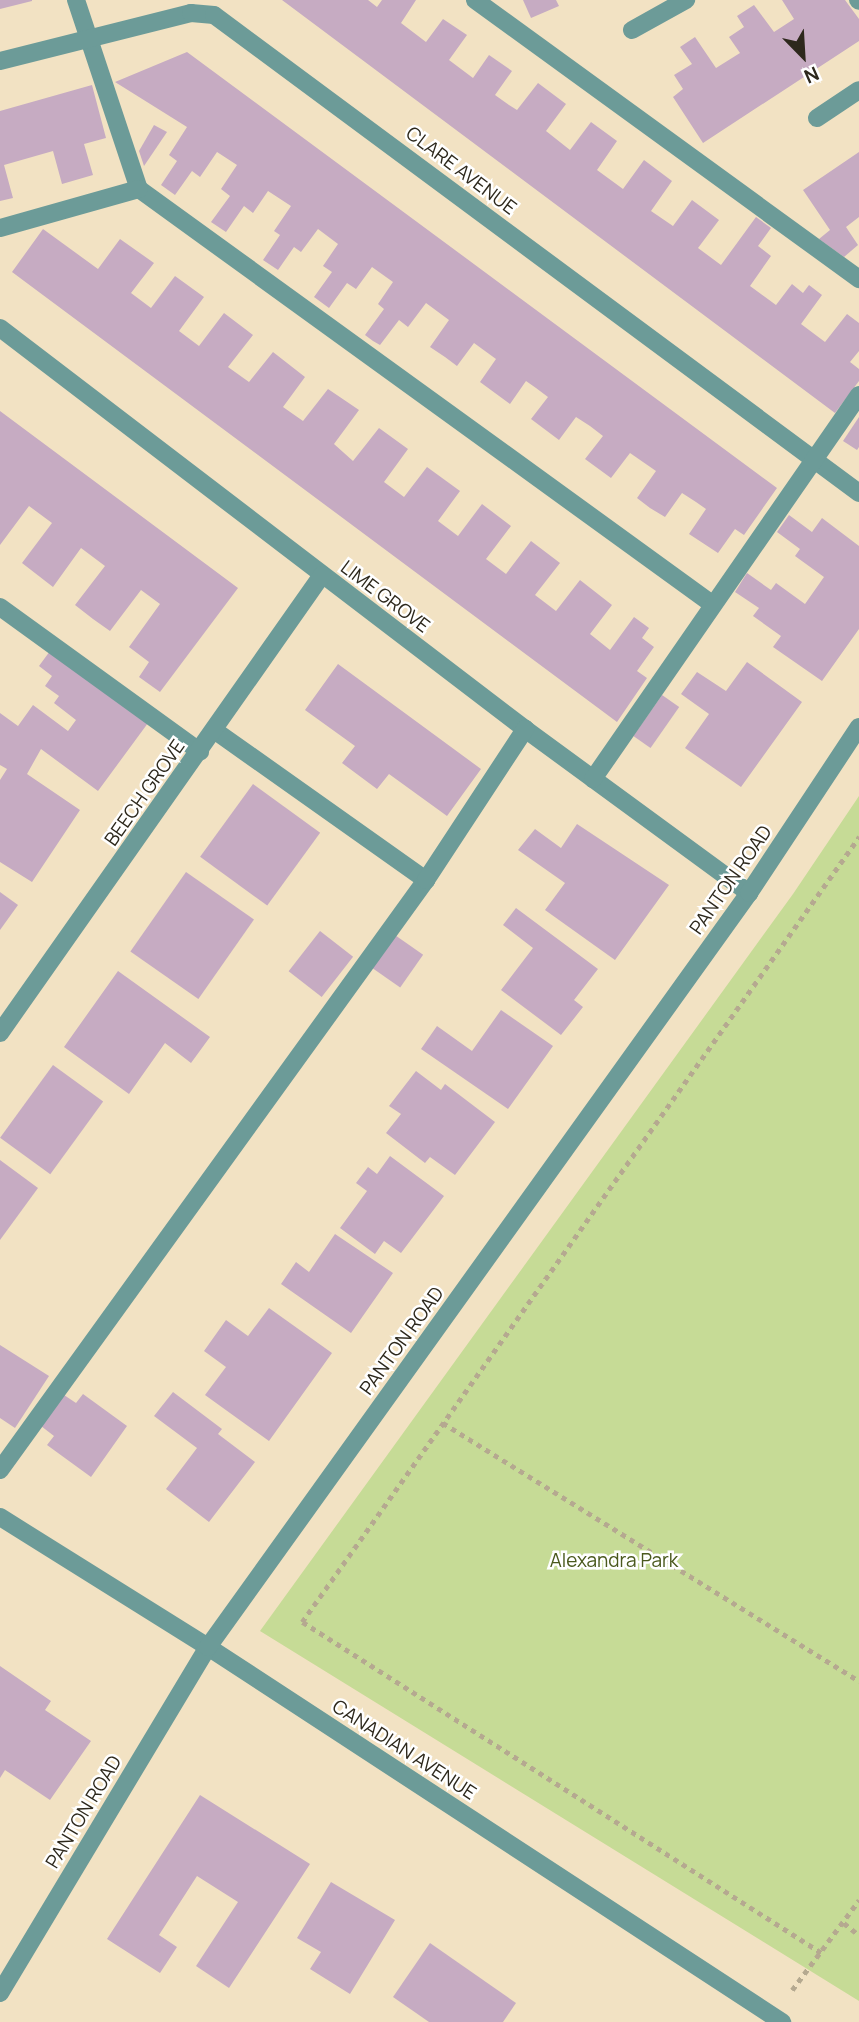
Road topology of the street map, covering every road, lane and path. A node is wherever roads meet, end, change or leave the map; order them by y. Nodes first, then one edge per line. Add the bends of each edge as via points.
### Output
1 (76, 0) edge
2 (475, 0) edge
3 (686, 0) edge
4 (657, 7) edge
5 (632, 30) dead end
6 (90, 37) junction
7 (0, 61) edge
8 (859, 90) edge
9 (817, 118) dead end
10 (139, 189) junction
11 (0, 228) edge
12 (859, 279) edge
13 (0, 328) edge
14 (859, 395) edge
15 (814, 460) junction
16 (859, 493) edge
17 (322, 575) junction
18 (712, 604) junction
19 (1, 611) edge
20 (859, 727) edge
21 (526, 729) junction
22 (214, 730) junction
23 (200, 752) junction
24 (593, 779) junction
25 (859, 837) edge
26 (426, 880) junction
27 (749, 893) junction
28 (0, 1033) edge
29 (443, 1423) junction
30 (0, 1471) edge
31 (0, 1517) edge
32 (208, 1647) junction
33 (859, 1681) edge
34 (859, 1900) edge
35 (844, 1923) junction
36 (859, 1935) edge
37 (821, 1953) junction
38 (0, 1993) edge
39 (777, 2019) edge

1 - 6 street
2 - 12 street
3 - 4 street
4 - 5 street
6 - 7 street, CLARE AVENUE
6 - 10 street
6 - 15 street, CLARE AVENUE via 191,13 214,15
8 - 9 street
10 - 11 street
10 - 18 street
13 - 17 street, LIME GROVE
14 - 15 street
15 - 16 street, CLARE AVENUE
15 - 18 street
17 - 21 street, LIME GROVE
17 - 22 street, BEECH GROVE
18 - 24 street
19 - 23 street
20 - 27 street, PANTON ROAD
21 - 24 street, LIME GROVE
21 - 26 street
22 - 23 street, BEECH GROVE
22 - 26 street
23 - 28 street, BEECH GROVE
24 - 27 street, LIME GROVE
25 - 29 path
26 - 30 street
27 - 32 street, PANTON ROAD
29 - 33 path
29 - 37 path via 302,1622
31 - 32 street, CANADIAN AVENUE
32 - 38 street, PANTON ROAD
32 - 39 street, CANADIAN AVENUE
34 - 35 path
35 - 36 path
35 - 37 path
37 - 39 path

